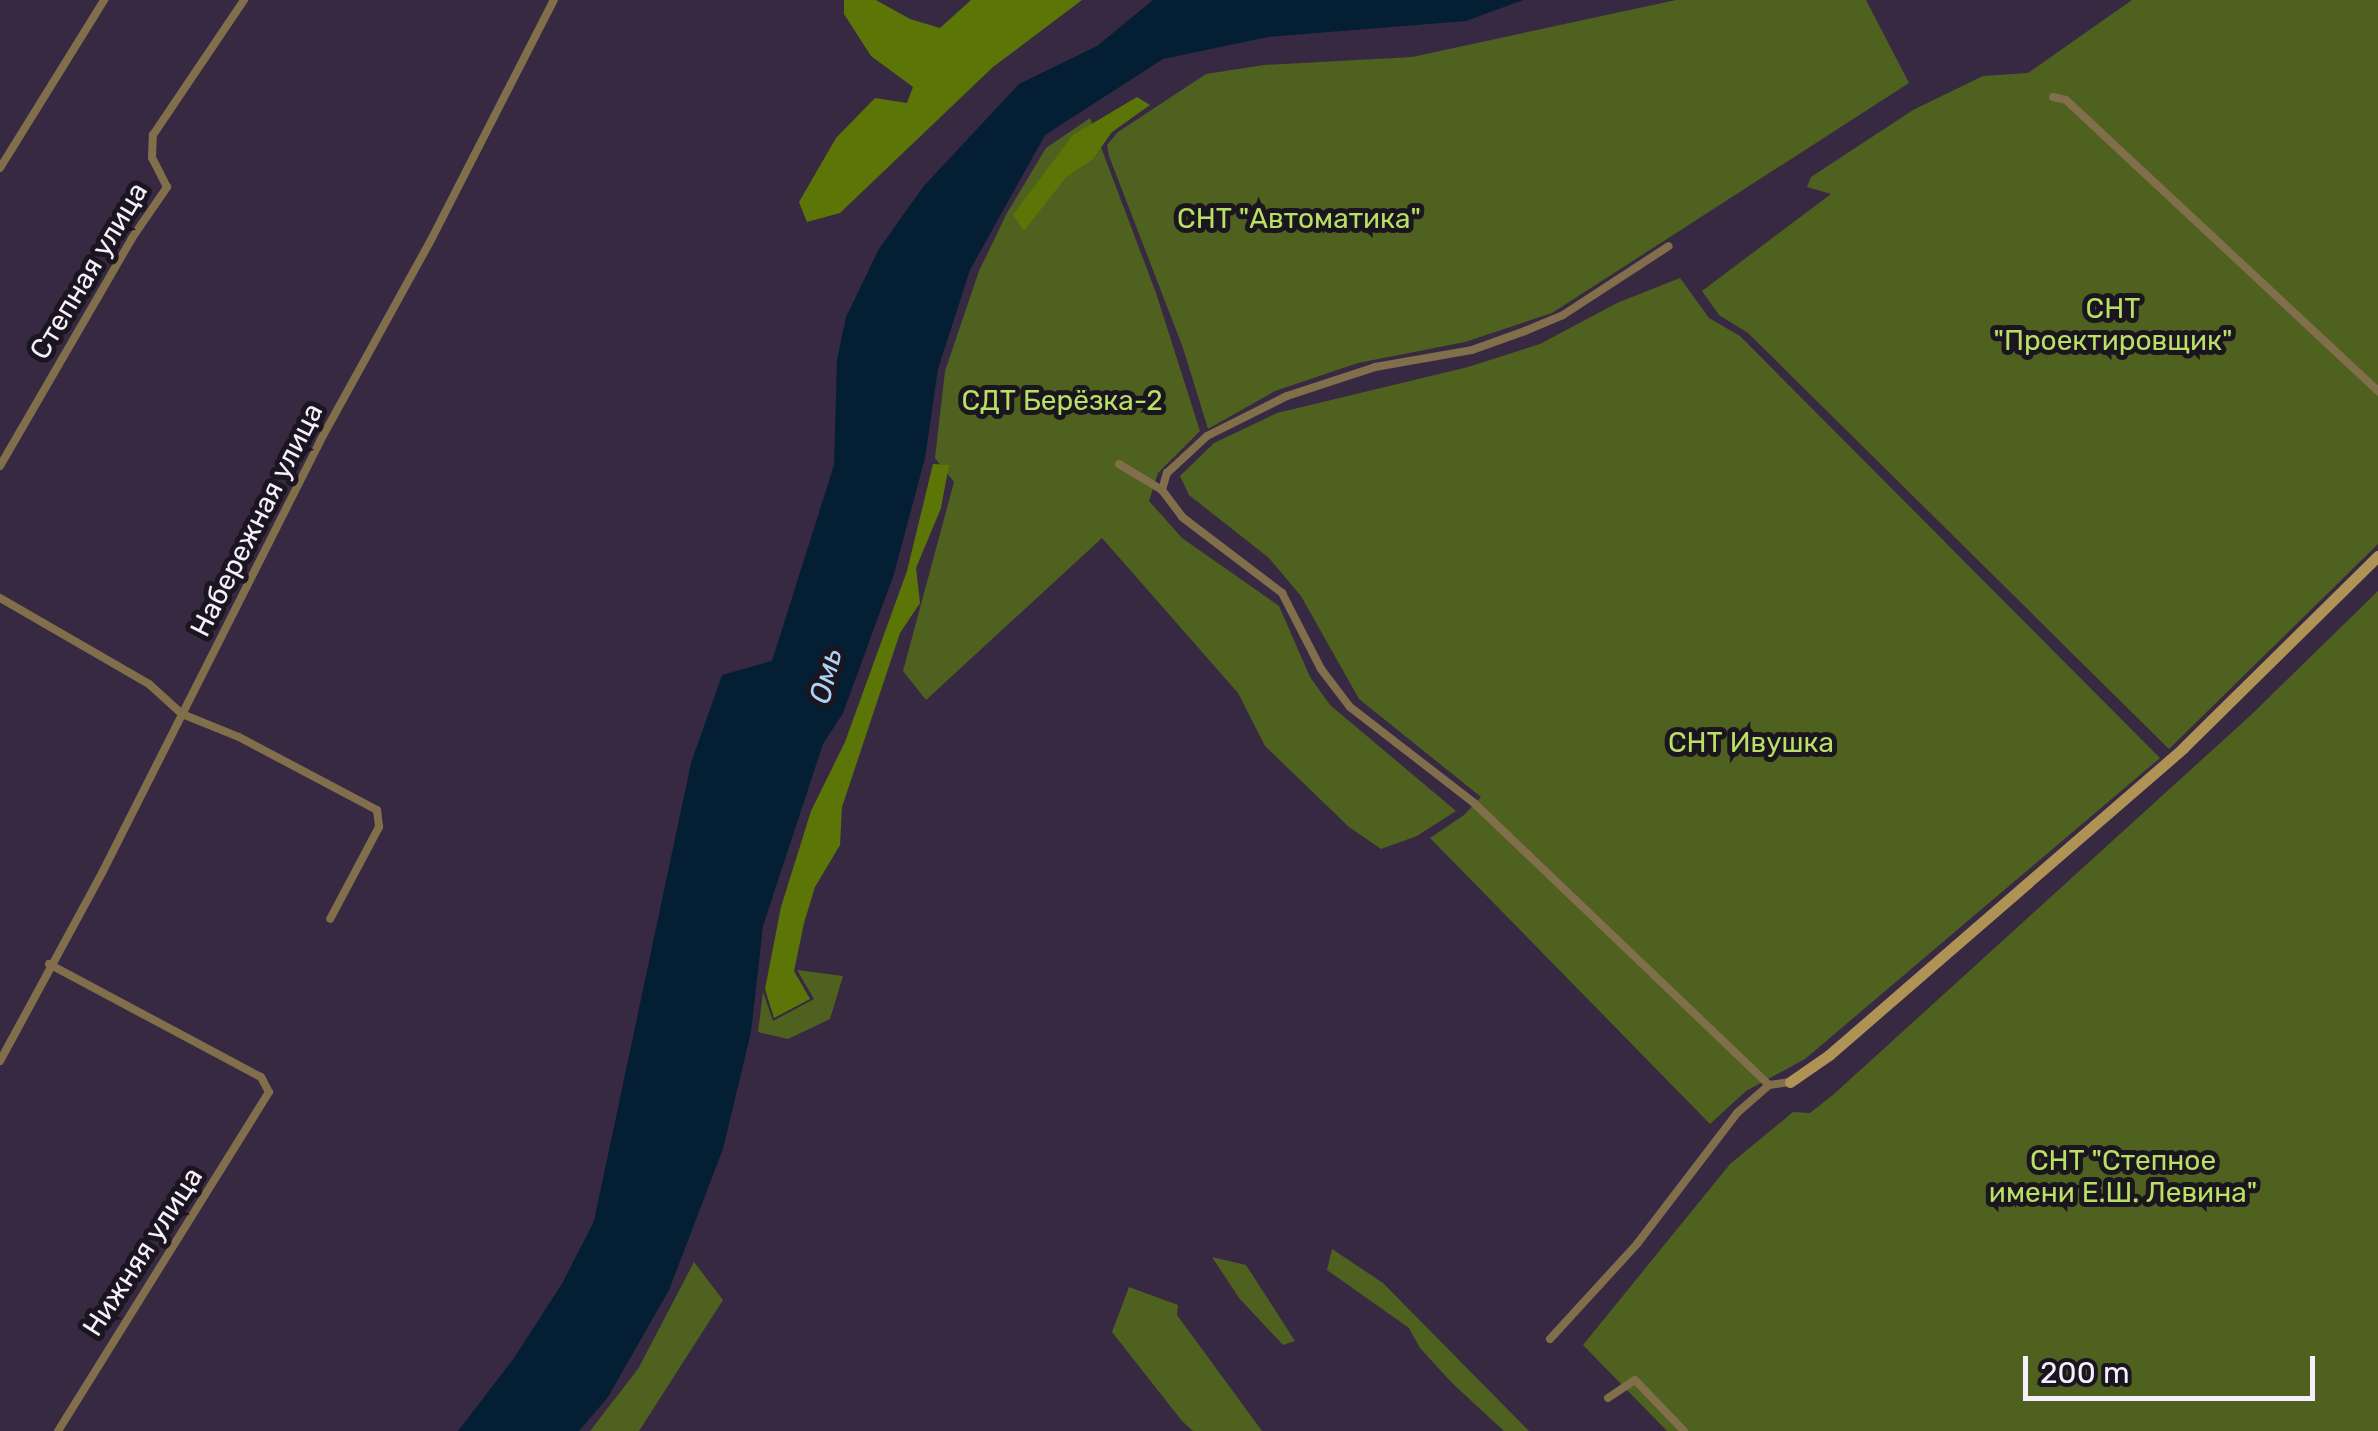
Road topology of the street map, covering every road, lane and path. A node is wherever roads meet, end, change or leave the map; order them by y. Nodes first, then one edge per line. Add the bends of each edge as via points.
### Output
1 (104, 0) edge
2 (244, 0) edge
3 (554, 0) edge
4 (2052, 97) dead end
5 (0, 168) edge
6 (1669, 246) dead end
7 (2378, 391) edge
8 (1119, 464) dead end
9 (0, 466) edge
10 (1162, 490) junction
11 (2378, 556) edge
12 (0, 598) edge
13 (182, 714) junction
14 (330, 920) dead end
15 (49, 964) junction
16 (0, 1060) edge
17 (1790, 1082) joint
18 (1770, 1085) junction
19 (1550, 1339) dead end
20 (1608, 1398) dead end
21 (58, 1431) edge
22 (1684, 1431) edge

1 - 5 street
2 - 9 street, Степная улица via 153,135 152,158 167,187
3 - 13 street, Набережная улица
4 - 7 street via 2066,100
6 - 10 street via 1564,315 1525,331 1287,396 1207,436 1167,473
8 - 10 street
10 - 18 street via 1182,517 1282,593 1321,669 1350,707 1474,804
11 - 17 street via 2170,758
12 - 13 street via 148,684
13 - 14 street via 377,810 379,827
13 - 15 street, Набережная улица
15 - 16 street, Набережная улица
15 - 21 street, Нижняя улица via 261,1077 268,1098
17 - 18 street
18 - 19 street via 1737,1113 1637,1244
20 - 22 street via 1635,1380

